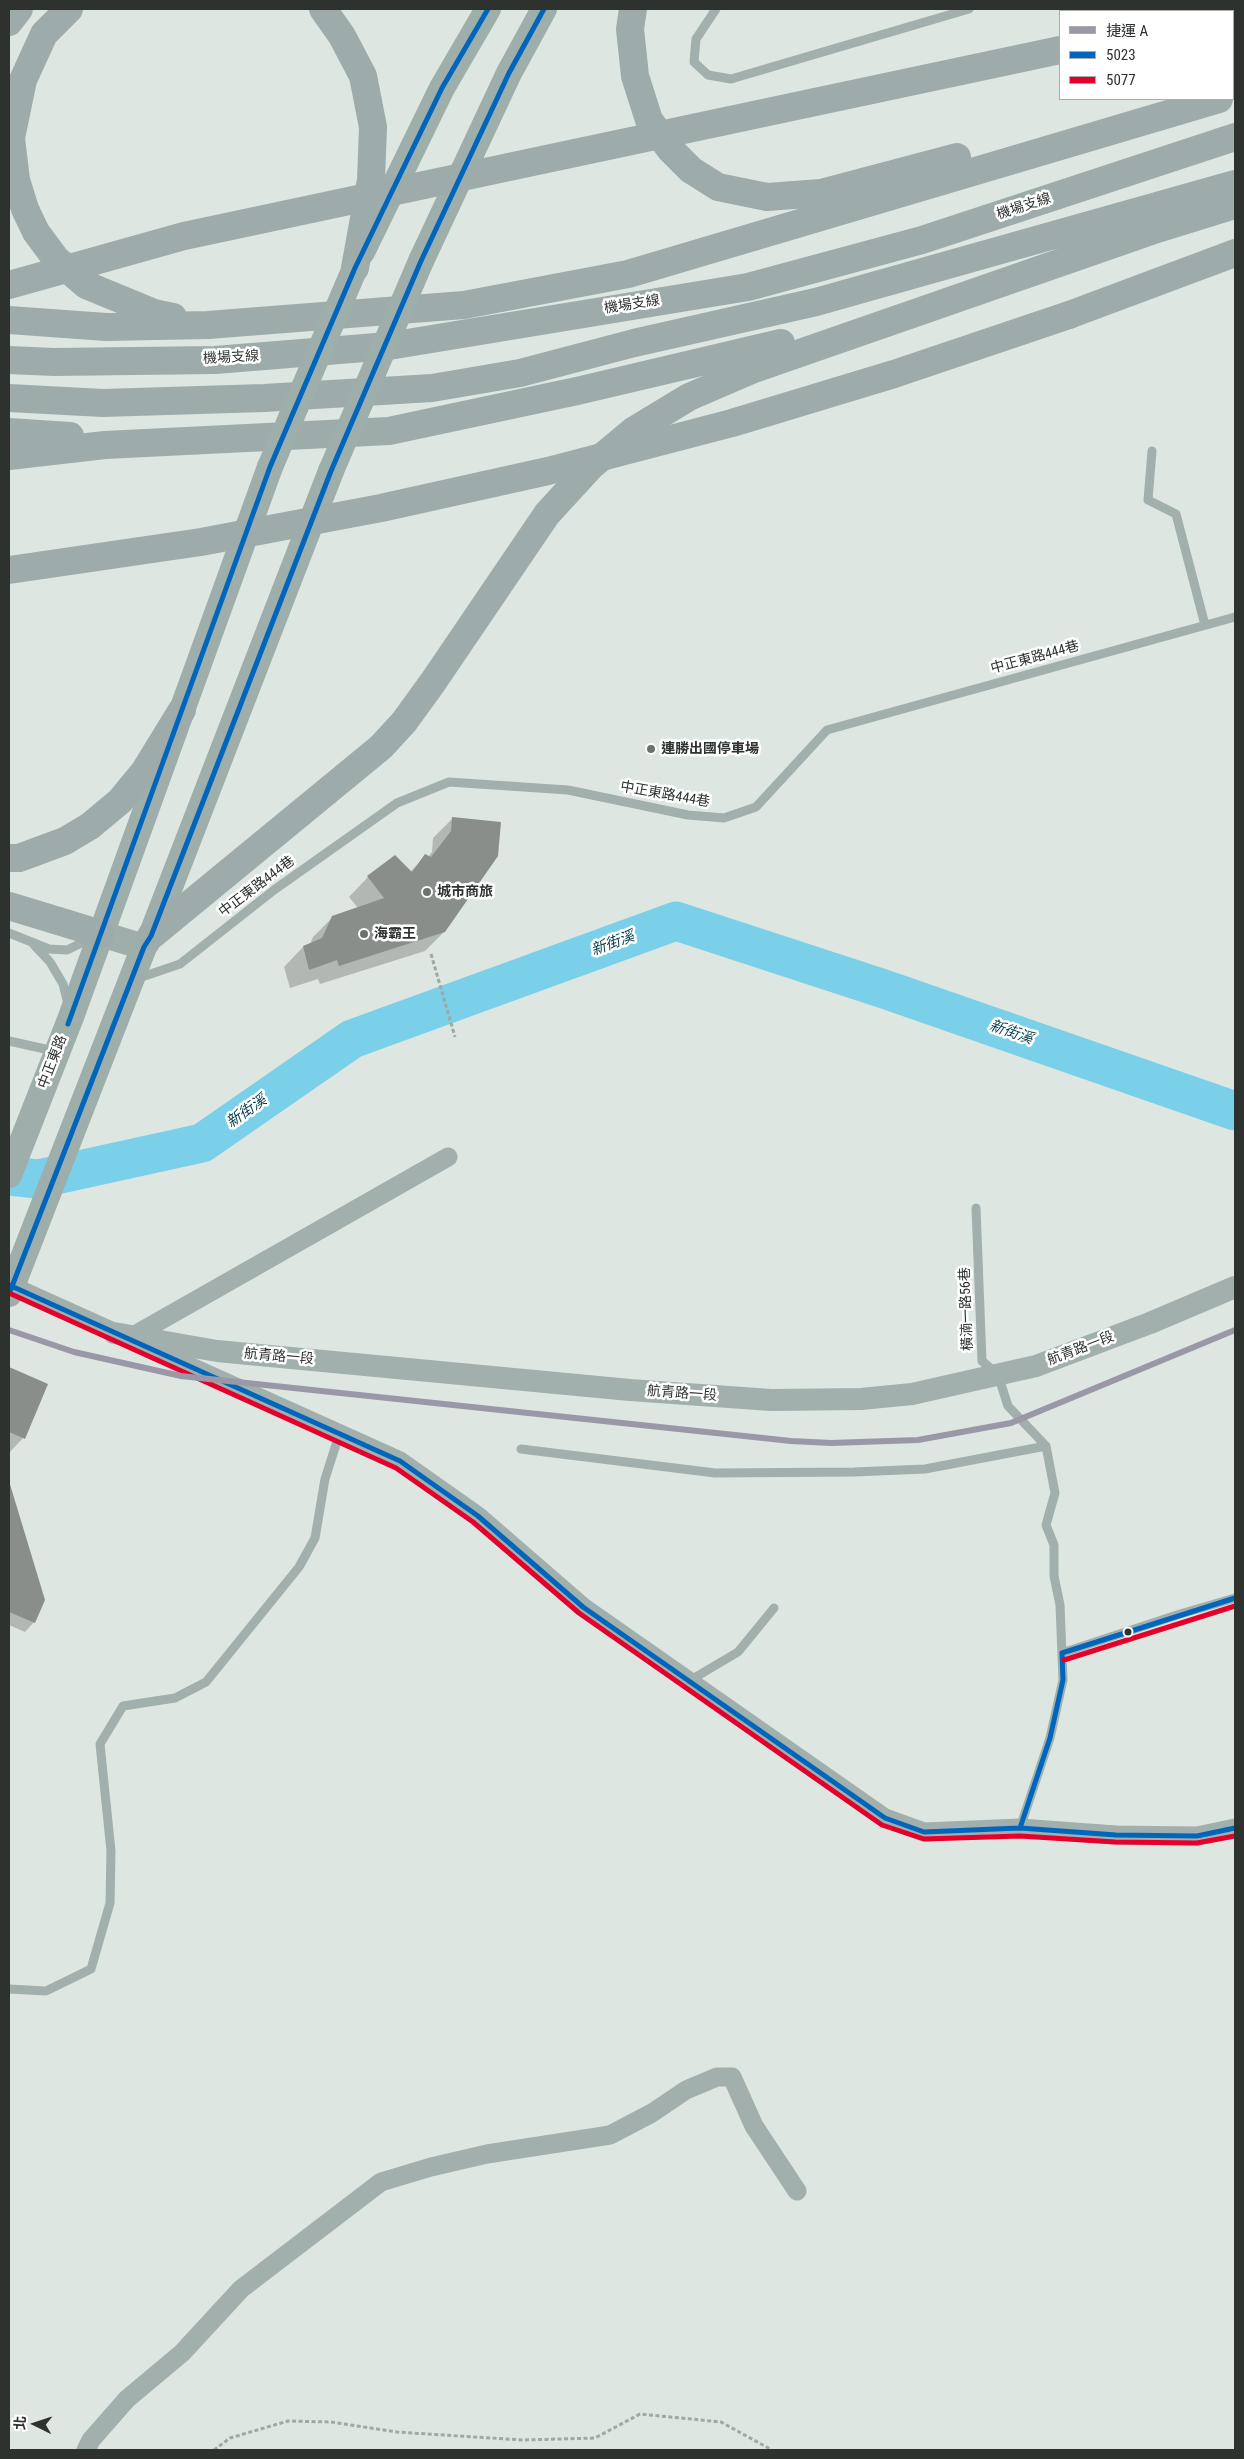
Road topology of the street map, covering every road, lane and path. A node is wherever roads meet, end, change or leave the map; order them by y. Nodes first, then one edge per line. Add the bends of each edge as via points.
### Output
1 (70, 9) edge
2 (323, 9) edge
3 (488, 9) edge
4 (633, 9) edge
5 (716, 9) edge
6 (969, 9) edge
7 (541, 10) edge
8 (1059, 50) edge
9 (1215, 100) edge
10 (1156, 116) junction
11 (1235, 137) edge
12 (1235, 184) edge
13 (1235, 205) edge
14 (1235, 253) edge
15 (355, 268) junction
16 (9, 285) edge
17 (918, 310) junction
18 (9, 320) edge
19 (208, 325) junction
20 (9, 360) edge
21 (9, 398) edge
22 (9, 432) edge
23 (166, 442) junction
24 (1152, 451) dead end
25 (9, 456) edge
26 (9, 570) edge
27 (1235, 617) edge
28 (1205, 625) junction
29 (182, 710) junction
30 (9, 858) edge
31 (9, 906) edge
32 (9, 932) edge
33 (101, 934) junction
34 (148, 942) junction
35 (32, 943) junction
36 (431, 954) dead end
37 (131, 981) junction
38 (71, 1017) junction
39 (455, 1037) dead end
40 (9, 1041) edge
41 (57, 1052) junction
42 (448, 1157) dead end
43 (9, 1175) edge
44 (976, 1208) dead end
45 (1235, 1286) edge
46 (10, 1288) edge
47 (123, 1334) junction
48 (998, 1375) junction
49 (339, 1435) junction
50 (1046, 1446) junction
51 (521, 1449) dead end
52 (1235, 1598) edge
53 (774, 1608) dead end
54 (1062, 1653) junction
55 (688, 1681) junction
56 (1020, 1828) junction
57 (1235, 1828) edge
58 (9, 1989) edge
59 (797, 2192) dead end
60 (86, 2450) edge
61 (214, 2450) edge
62 (772, 2450) edge

1 - 19 highway via 44,34 23,80 11,138 16,180 25,209 36,232 56,259 86,285 154,313
2 - 15 highway via 363,76 373,127 371,180
3 - 15 main road, 中正東路 via 442,88
4 - 10 highway via 630,28 635,76 649,120 670,149 691,170 718,187 767,197 822,193 1070,126
5 - 6 lane via 696,39 694,62 708,75 731,79
7 - 34 main road, bridge via 421,261 331,471
8 - 16 highway, bridge via 184,236
9 - 10 highway
10 - 19 highway via 628,274 464,305
11 - 20 highway, 機場支線 via 922,240 748,286 390,346 215,360
12 - 21 highway via 816,302 634,343 520,373 432,388 264,398 103,404
13 - 17 highway
14 - 26 highway, bridge via 894,374 732,423 548,471 381,508 201,542
15 - 29 main road, 中正東路, bridge via 270,467
17 - 23 highway via 578,391 388,431
17 - 34 highway via 754,368 689,398 633,431 591,466 547,514 433,682 381,747
18 - 19 highway via 106,327
22 - 23 highway
23 - 25 highway
24 - 28 lane via 1148,500 1176,514
27 - 28 lane, 中正東路444巷
28 - 37 lane, 中正東路444巷 via 826,730 756,807 724,818 688,815 568,790 449,782 397,803 274,890 180,964
29 - 30 highway via 144,772 120,801 90,826 65,841 19,858
29 - 33 main road, 中正東路
31 - 33 highway
32 - 35 lane
33 - 34 main road
33 - 35 lane via 67,950 49,949
33 - 38 main road, 中正東路
34 - 37 main road
35 - 38 lane via 50,962 63,984
36 - 39 path
37 - 46 main road
38 - 41 main road, 中正東路
40 - 41 lane
41 - 43 main road, 中正東路
42 - 47 street
44 - 48 lane, 橫湳一路56巷 via 982,1361
45 - 48 street, 航青路一段 via 1150,1323 1036,1366
46 - 47 street
47 - 48 street, 航青路一段 via 217,1351 771,1400 861,1399 912,1394
47 - 49 street
48 - 50 lane, 橫湳一路56巷 via 1008,1406
49 - 55 street via 400,1461 478,1516 583,1607
49 - 58 lane via 325,1479 315,1538 299,1567 206,1682 175,1698 123,1706 100,1744 111,1851 110,1903 91,1969 46,1991
50 - 51 lane via 925,1469 715,1473
50 - 54 lane via 1055,1492 1046,1525 1054,1545
52 - 54 lane
53 - 55 lane via 738,1652
54 - 56 lane via 1063,1680 1052,1728
55 - 56 street via 885,1818 924,1832
56 - 57 street via 1116,1835 1197,1836
59 - 60 street via 754,2126 732,2077 717,2077 686,2090 610,2135 488,2154 381,2182 241,2288 182,2353 127,2399
61 - 62 path via 230,2438 288,2421 522,2440 595,2438 640,2414 721,2422

